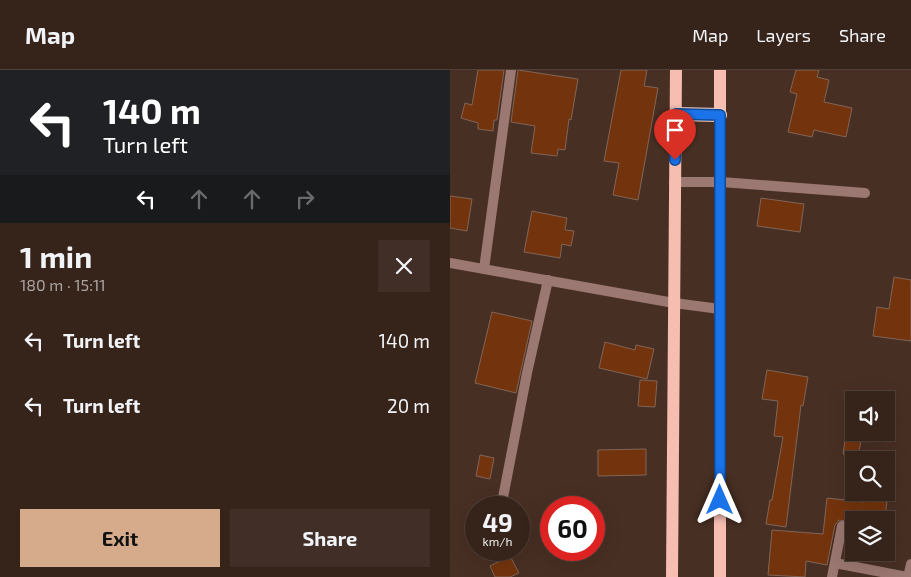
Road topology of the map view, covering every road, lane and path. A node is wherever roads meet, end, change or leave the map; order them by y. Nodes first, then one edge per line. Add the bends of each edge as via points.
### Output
1 (511, 70) edge
2 (676, 70) edge
3 (720, 70) edge
4 (676, 114) junction
5 (720, 115) junction
6 (674, 182) junction
7 (721, 182) junction
8 (865, 193) dead end
9 (450, 263) edge
10 (484, 269) junction
11 (548, 280) junction
12 (674, 303) junction
13 (720, 308) junction
14 (504, 496) edge
15 (842, 526) dead end
16 (835, 563) junction
17 (911, 564) edge
18 (672, 577) edge
19 (720, 577) edge
20 (832, 577) edge
21 (908, 577) edge

1 - 10 street
2 - 4 main road
3 - 5 main road
4 - 5 highway
4 - 6 main road
5 - 7 main road
6 - 7 street
6 - 12 main road
7 - 8 street
7 - 13 main road
9 - 10 street
10 - 11 street
11 - 12 street
11 - 14 street
12 - 13 street
12 - 18 main road
13 - 19 main road
15 - 16 street
16 - 20 street
16 - 21 street
17 - 21 street

